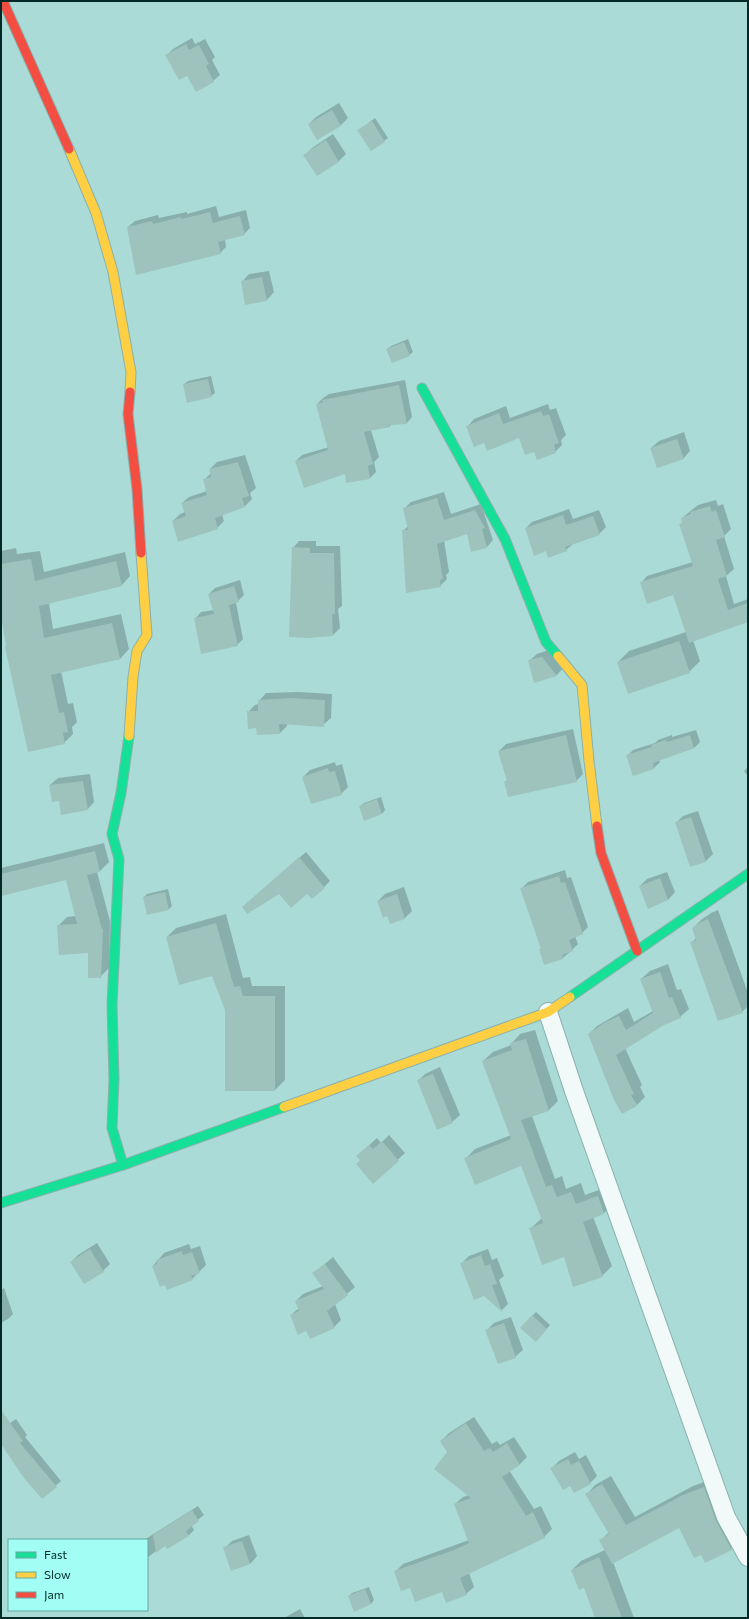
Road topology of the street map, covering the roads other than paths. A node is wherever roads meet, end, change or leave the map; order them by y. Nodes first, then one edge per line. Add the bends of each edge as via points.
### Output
1 (2, 1) edge
2 (422, 388) dead end
3 (748, 874) edge
4 (637, 951) junction
5 (548, 1012) junction
6 (123, 1165) junction
7 (1, 1203) edge
8 (748, 1557) edge

1 - 6 street via 96,213 113,272 131,372 128,414 137,489 147,635 137,652 128,750 112,834 119,859 112,1005 112,1128
2 - 4 street via 506,539 546,642 582,685 601,853
3 - 4 street
4 - 5 street
5 - 6 street
5 - 8 street via 723,1510
6 - 7 street

